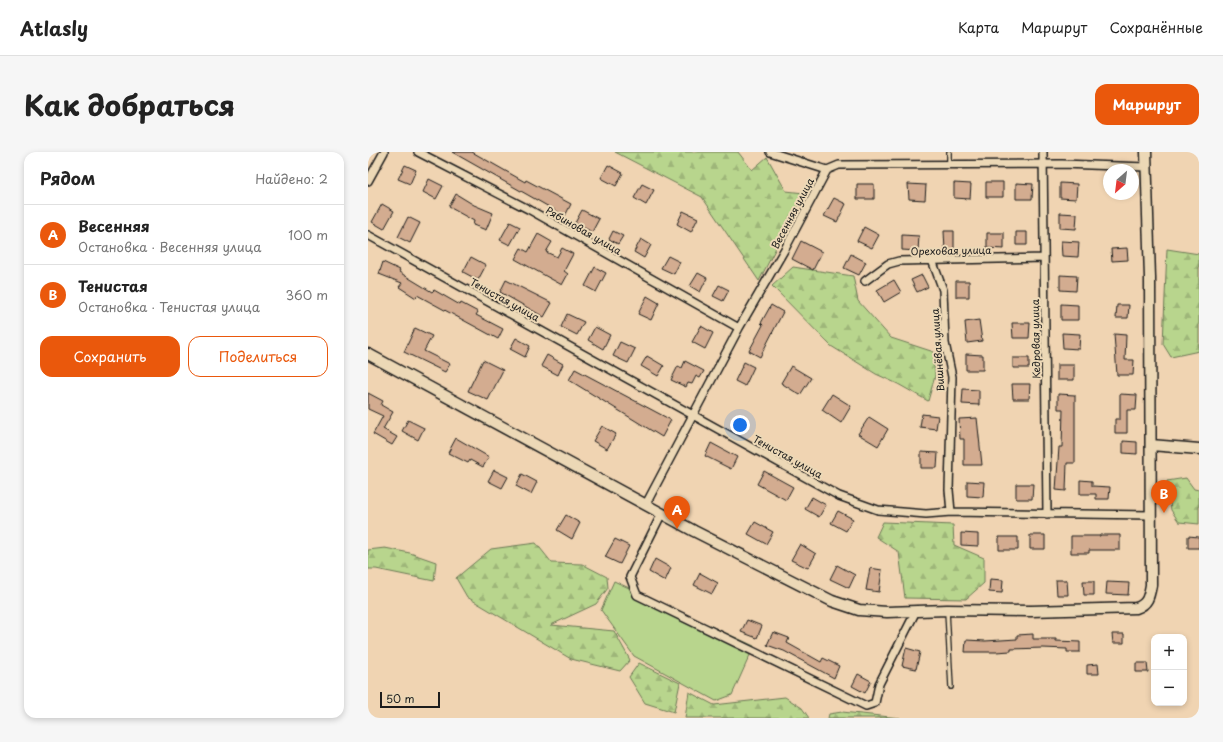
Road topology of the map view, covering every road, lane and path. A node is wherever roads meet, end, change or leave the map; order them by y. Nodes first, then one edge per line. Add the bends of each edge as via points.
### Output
1 (384, 152) edge
2 (418, 152) edge
3 (770, 152) edge
4 (949, 152) edge
5 (1043, 152) edge
6 (1146, 152) edge
7 (1042, 164) junction
8 (950, 165) junction
9 (1146, 167) junction
10 (828, 170) junction
11 (368, 181) edge
12 (368, 235) edge
13 (1044, 258) junction
14 (932, 260) junction
15 (865, 281) dead end
16 (738, 328) junction
17 (368, 354) edge
18 (693, 414) junction
19 (1151, 445) junction
20 (1199, 449) edge
21 (646, 504) junction
22 (951, 512) junction
23 (662, 514) junction
24 (1047, 514) junction
25 (1151, 515) junction
26 (947, 610) junction
27 (916, 611) junction
28 (950, 687) dead end

1 - 11 street
2 - 16 street, Рябиновая улица via 530,210
3 - 10 street
4 - 8 lane
5 - 7 street, Кедровая улица
6 - 9 street
7 - 8 street
7 - 9 street
7 - 13 street, Кедровая улица
8 - 10 street via 840,165
9 - 19 street via 1150,278
10 - 16 street, Весенняя улица
12 - 18 street, Тенистая улица
13 - 14 street, Ореховая улица
13 - 24 street, Кедровая улица
14 - 15 street, Ореховая улица via 888,264
14 - 22 street, Вишнёвая улица via 943,290 945,343 952,377 949,490
16 - 18 street, Весенняя улица
17 - 21 street
18 - 21 street, Весенняя улица
18 - 22 street, Тенистая улица via 839,496 878,510 926,514
19 - 20 street
19 - 25 street
21 - 23 street
22 - 24 street, Тенистая улица
23 - 27 street via 832,601 860,610
23 - 27 street via 630,577 637,595 866,706 875,703 879,684
24 - 25 street, Тенистая улица
25 - 26 street via 1151,585 1148,599 1143,606 1031,611
26 - 27 street
26 - 28 lane

